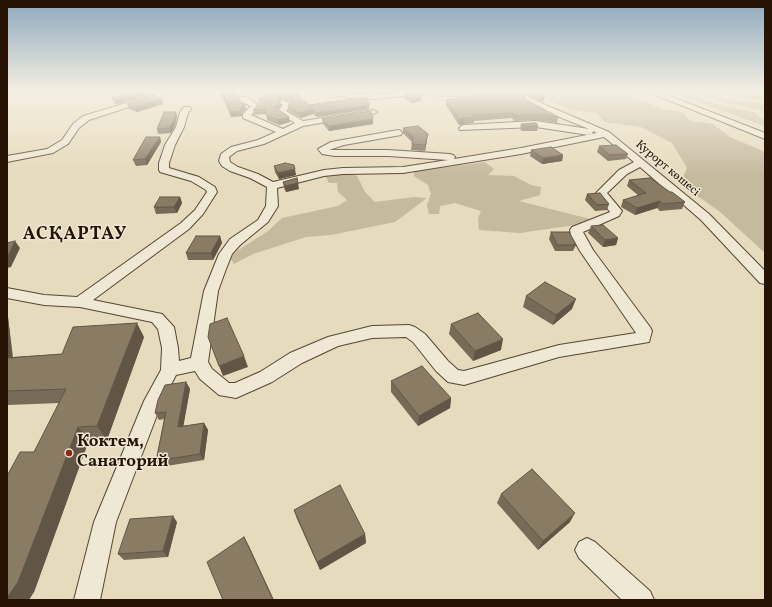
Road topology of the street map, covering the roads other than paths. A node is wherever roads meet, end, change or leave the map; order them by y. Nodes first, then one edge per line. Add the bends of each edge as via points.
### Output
1 (84, 119) edge
2 (182, 119) edge
3 (254, 119) edge
4 (294, 119) edge
5 (329, 119) edge
6 (574, 119) edge
7 (722, 119) edge
8 (738, 119) edge
9 (301, 124) junction
10 (463, 128) dead end
11 (765, 129) edge
12 (284, 132) junction
13 (398, 133) dead end
14 (606, 134) junction
15 (765, 136) edge
16 (7, 159) edge
17 (464, 160) junction
18 (640, 163) junction
19 (272, 186) junction
20 (765, 280) edge
21 (7, 294) edge
22 (80, 302) junction
23 (199, 364) junction
24 (170, 370) junction
25 (587, 550) dead end
26 (87, 600) edge
27 (641, 600) edge

1 - 16 street via 76,126 65,142 54,149
2 - 22 street via 170,145 164,170 195,179 212,192 199,212 185,226
3 - 12 street
4 - 9 street
5 - 9 street
6 - 14 street, Курорт көшесі
7 - 15 street
8 - 11 street
9 - 12 street
10 - 14 street via 536,124
12 - 19 street via 261,142 234,149 224,156 226,164 234,169
13 - 17 street via 323,148 325,152 335,153 388,152
14 - 17 street
14 - 18 street, Курорт көшесі
17 - 19 street via 403,170 337,172
18 - 20 street, Курорт көшесі via 705,217
18 - 23 street via 623,172 601,193 616,211 615,214 576,230 587,251 644,331 643,338 559,351 464,378 454,377 419,338 409,331 372,332 334,341 296,358 266,377 236,391 225,390 206,374
19 - 23 street via 272,206 262,222 235,242 219,269 211,291
21 - 22 street
22 - 24 street via 157,318 166,327 170,348
23 - 24 street
24 - 26 street via 153,401 105,522
25 - 27 street

